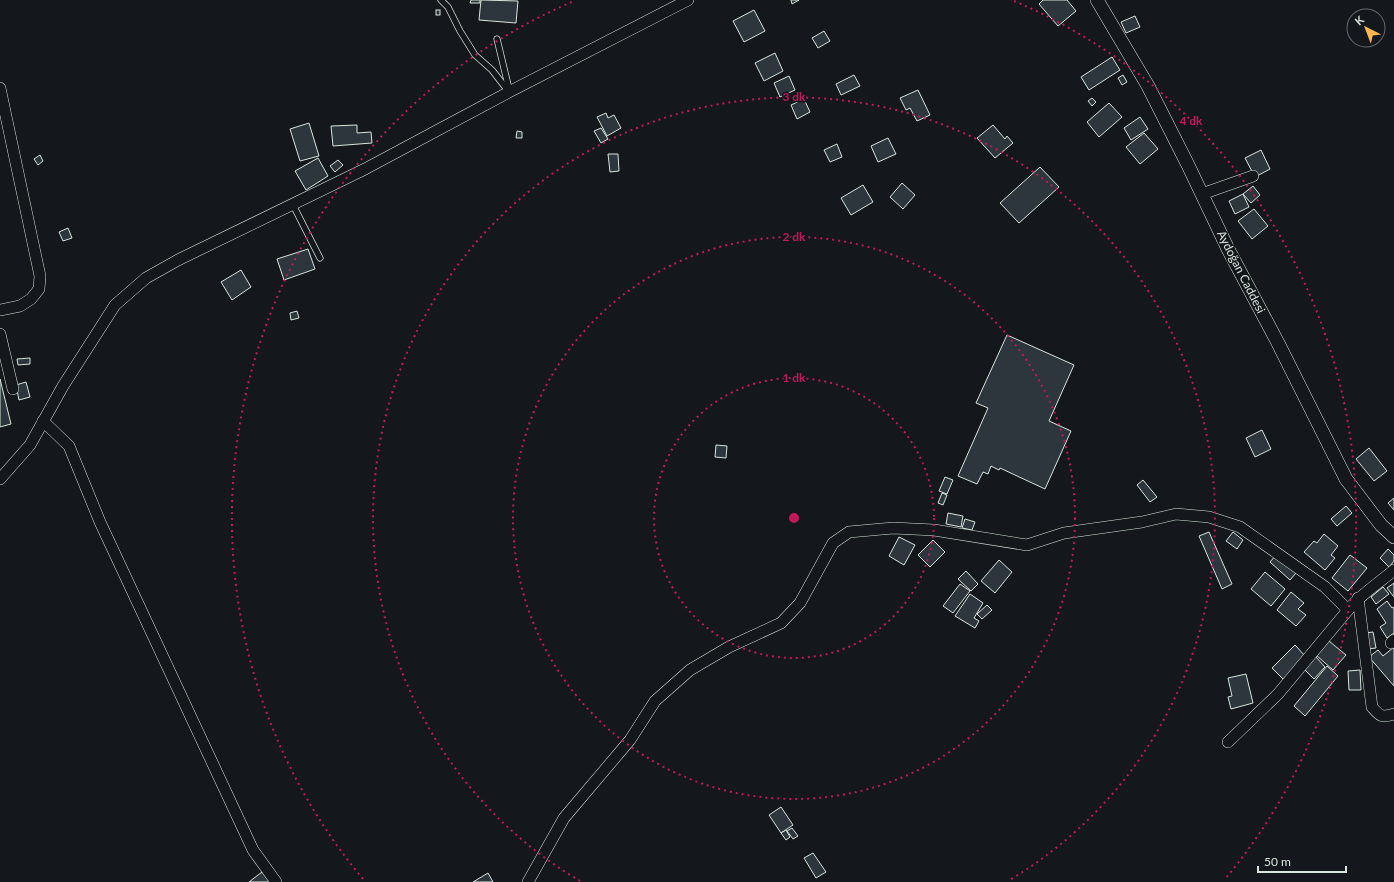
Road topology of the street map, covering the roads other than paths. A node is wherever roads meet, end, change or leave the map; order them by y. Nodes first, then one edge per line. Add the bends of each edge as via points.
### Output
1 (441, 0) edge
2 (688, 0) edge
3 (1097, 0) edge
4 (497, 39) dead end
5 (0, 88) edge
6 (509, 92) junction
7 (1253, 176) dead end
8 (1202, 194) junction
9 (293, 205) junction
10 (320, 258) dead end
11 (0, 310) edge
12 (0, 334) edge
13 (12, 389) dead end
14 (43, 421) junction
15 (0, 479) edge
16 (1394, 537) edge
17 (1394, 570) edge
18 (1358, 598) junction
19 (1348, 610) junction
20 (1394, 714) edge
21 (1228, 742) dead end
22 (276, 882) edge
23 (528, 882) edge

1 - 6 lane via 448,7 475,55 492,70
2 - 6 street
3 - 8 street, Aydoğan Caddesi via 1148,86
4 - 6 lane
5 - 11 street via 40,276 39,289 31,298 20,306
6 - 9 street
7 - 8 street
8 - 16 street, Aydoğan Caddesi via 1346,479 1381,525
9 - 10 lane
9 - 14 street via 146,278 115,305
12 - 13 street
14 - 15 street via 30,446
14 - 22 street via 69,446 100,522 253,850
17 - 18 street
18 - 19 street
18 - 20 street via 1372,707 1380,716
19 - 21 street via 1278,694
19 - 23 street via 1325,587 1240,527 1209,517 1176,514 1142,522 1064,533 1027,545 934,530 893,528 849,532 833,543 800,603 781,623 729,647 696,666 655,701 630,740 564,818

